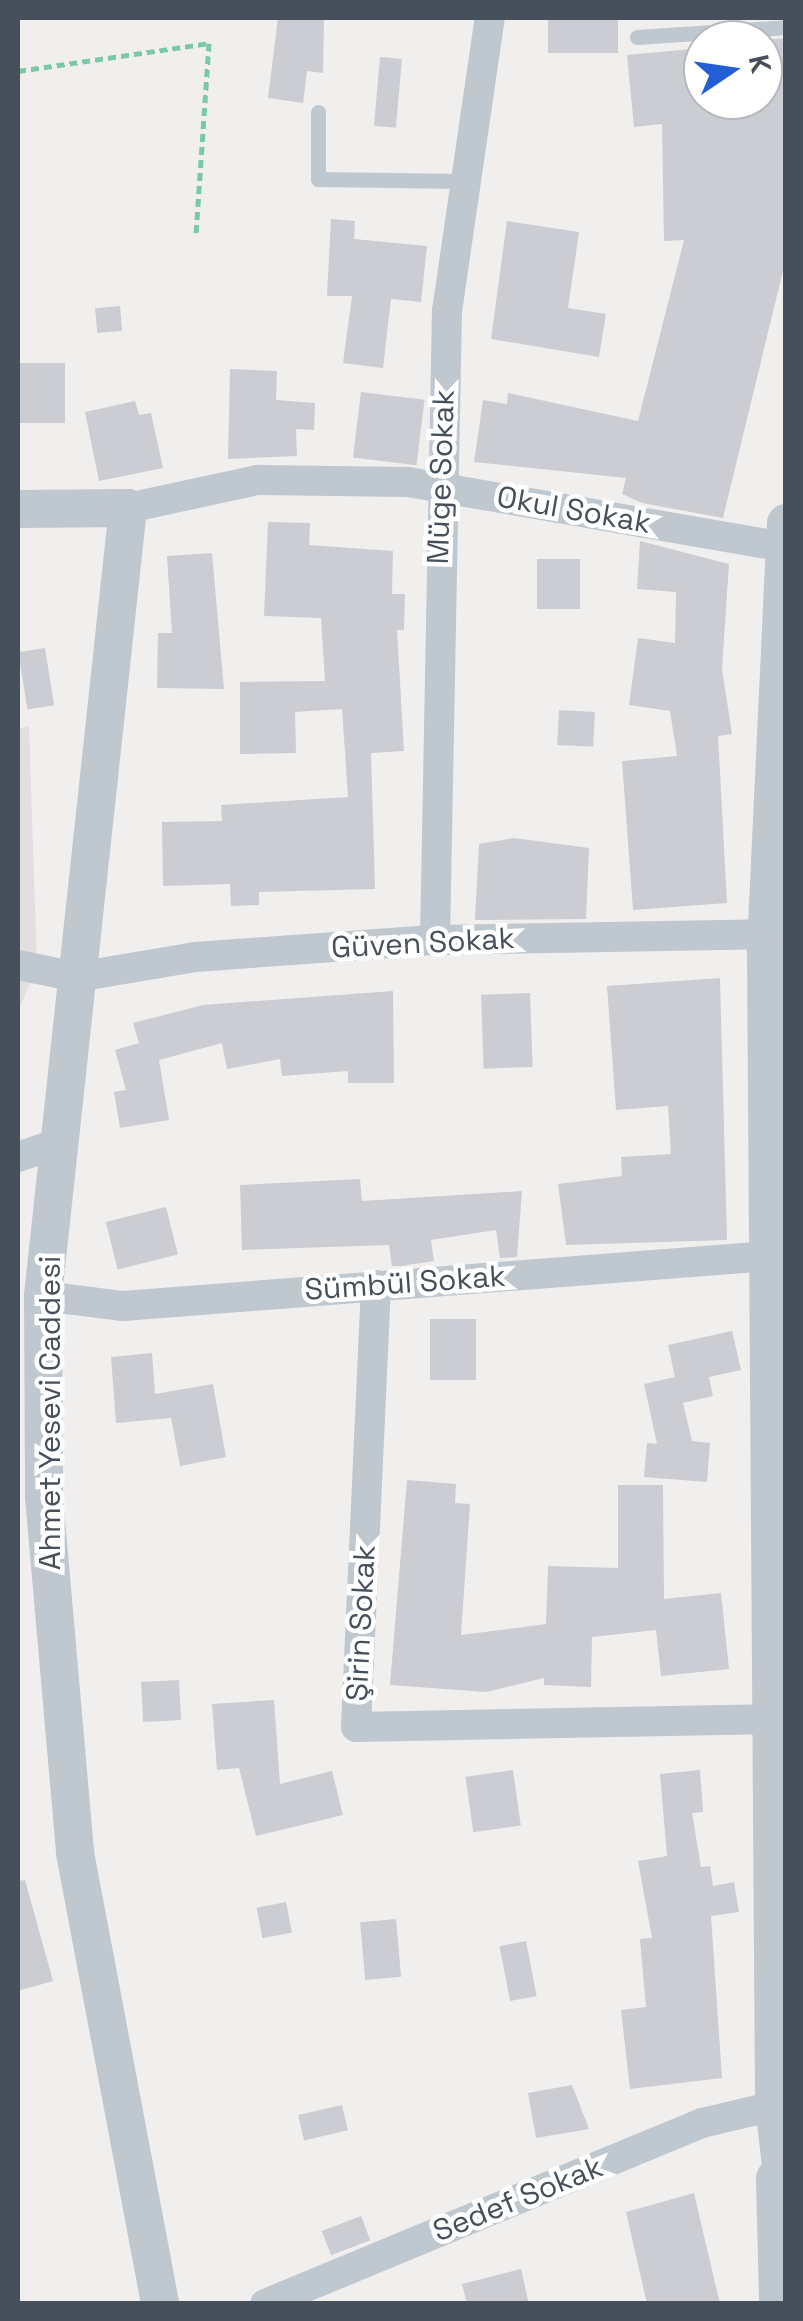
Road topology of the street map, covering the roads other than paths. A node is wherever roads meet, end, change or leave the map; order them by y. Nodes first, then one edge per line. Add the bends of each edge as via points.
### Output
1 (490, 18) edge
2 (786, 28) edge
3 (637, 37) dead end
4 (318, 112) dead end
5 (466, 181) junction
6 (438, 487) junction
7 (128, 508) junction
8 (18, 510) edge
9 (785, 535) edge
10 (435, 940) junction
11 (774, 946) edge
12 (18, 966) edge
13 (76, 978) junction
14 (60, 1142) junction
15 (18, 1157) edge
16 (768, 1256) junction
17 (376, 1286) junction
18 (43, 1296) junction
19 (777, 1305) edge
20 (770, 1719) junction
21 (778, 1762) edge
22 (774, 2106) junction
23 (786, 2206) edge
24 (160, 2304) edge
25 (265, 2304) edge
26 (778, 2304) edge

1 - 5 street, Müge Sokak
2 - 3 lane
4 - 5 lane via 318,179
5 - 6 street, Müge Sokak
6 - 7 street, Okul Sokak via 258,480
6 - 9 street, Okul Sokak
6 - 10 street, Müge Sokak
7 - 8 street
7 - 13 street, Ahmet Yesevi Caddesi
9 - 11 street via 773,663
10 - 11 street, Güven Sokak
10 - 13 street, Güven Sokak via 195,957
11 - 16 street
12 - 13 street
13 - 14 street, Ahmet Yesevi Caddesi
14 - 15 street
14 - 18 street, Ahmet Yesevi Caddesi
16 - 17 street, Sümbül Sokak
16 - 19 street
17 - 18 street, Sümbül Sokak via 123,1306
17 - 20 street, Şirin Sokak via 356,1728
18 - 24 street, Ahmet Yesevi Caddesi via 44,1498 75,1853
19 - 20 street
20 - 21 street
21 - 22 street
22 - 23 street
22 - 25 street, Sedef Sokak via 702,2123
22 - 26 street

